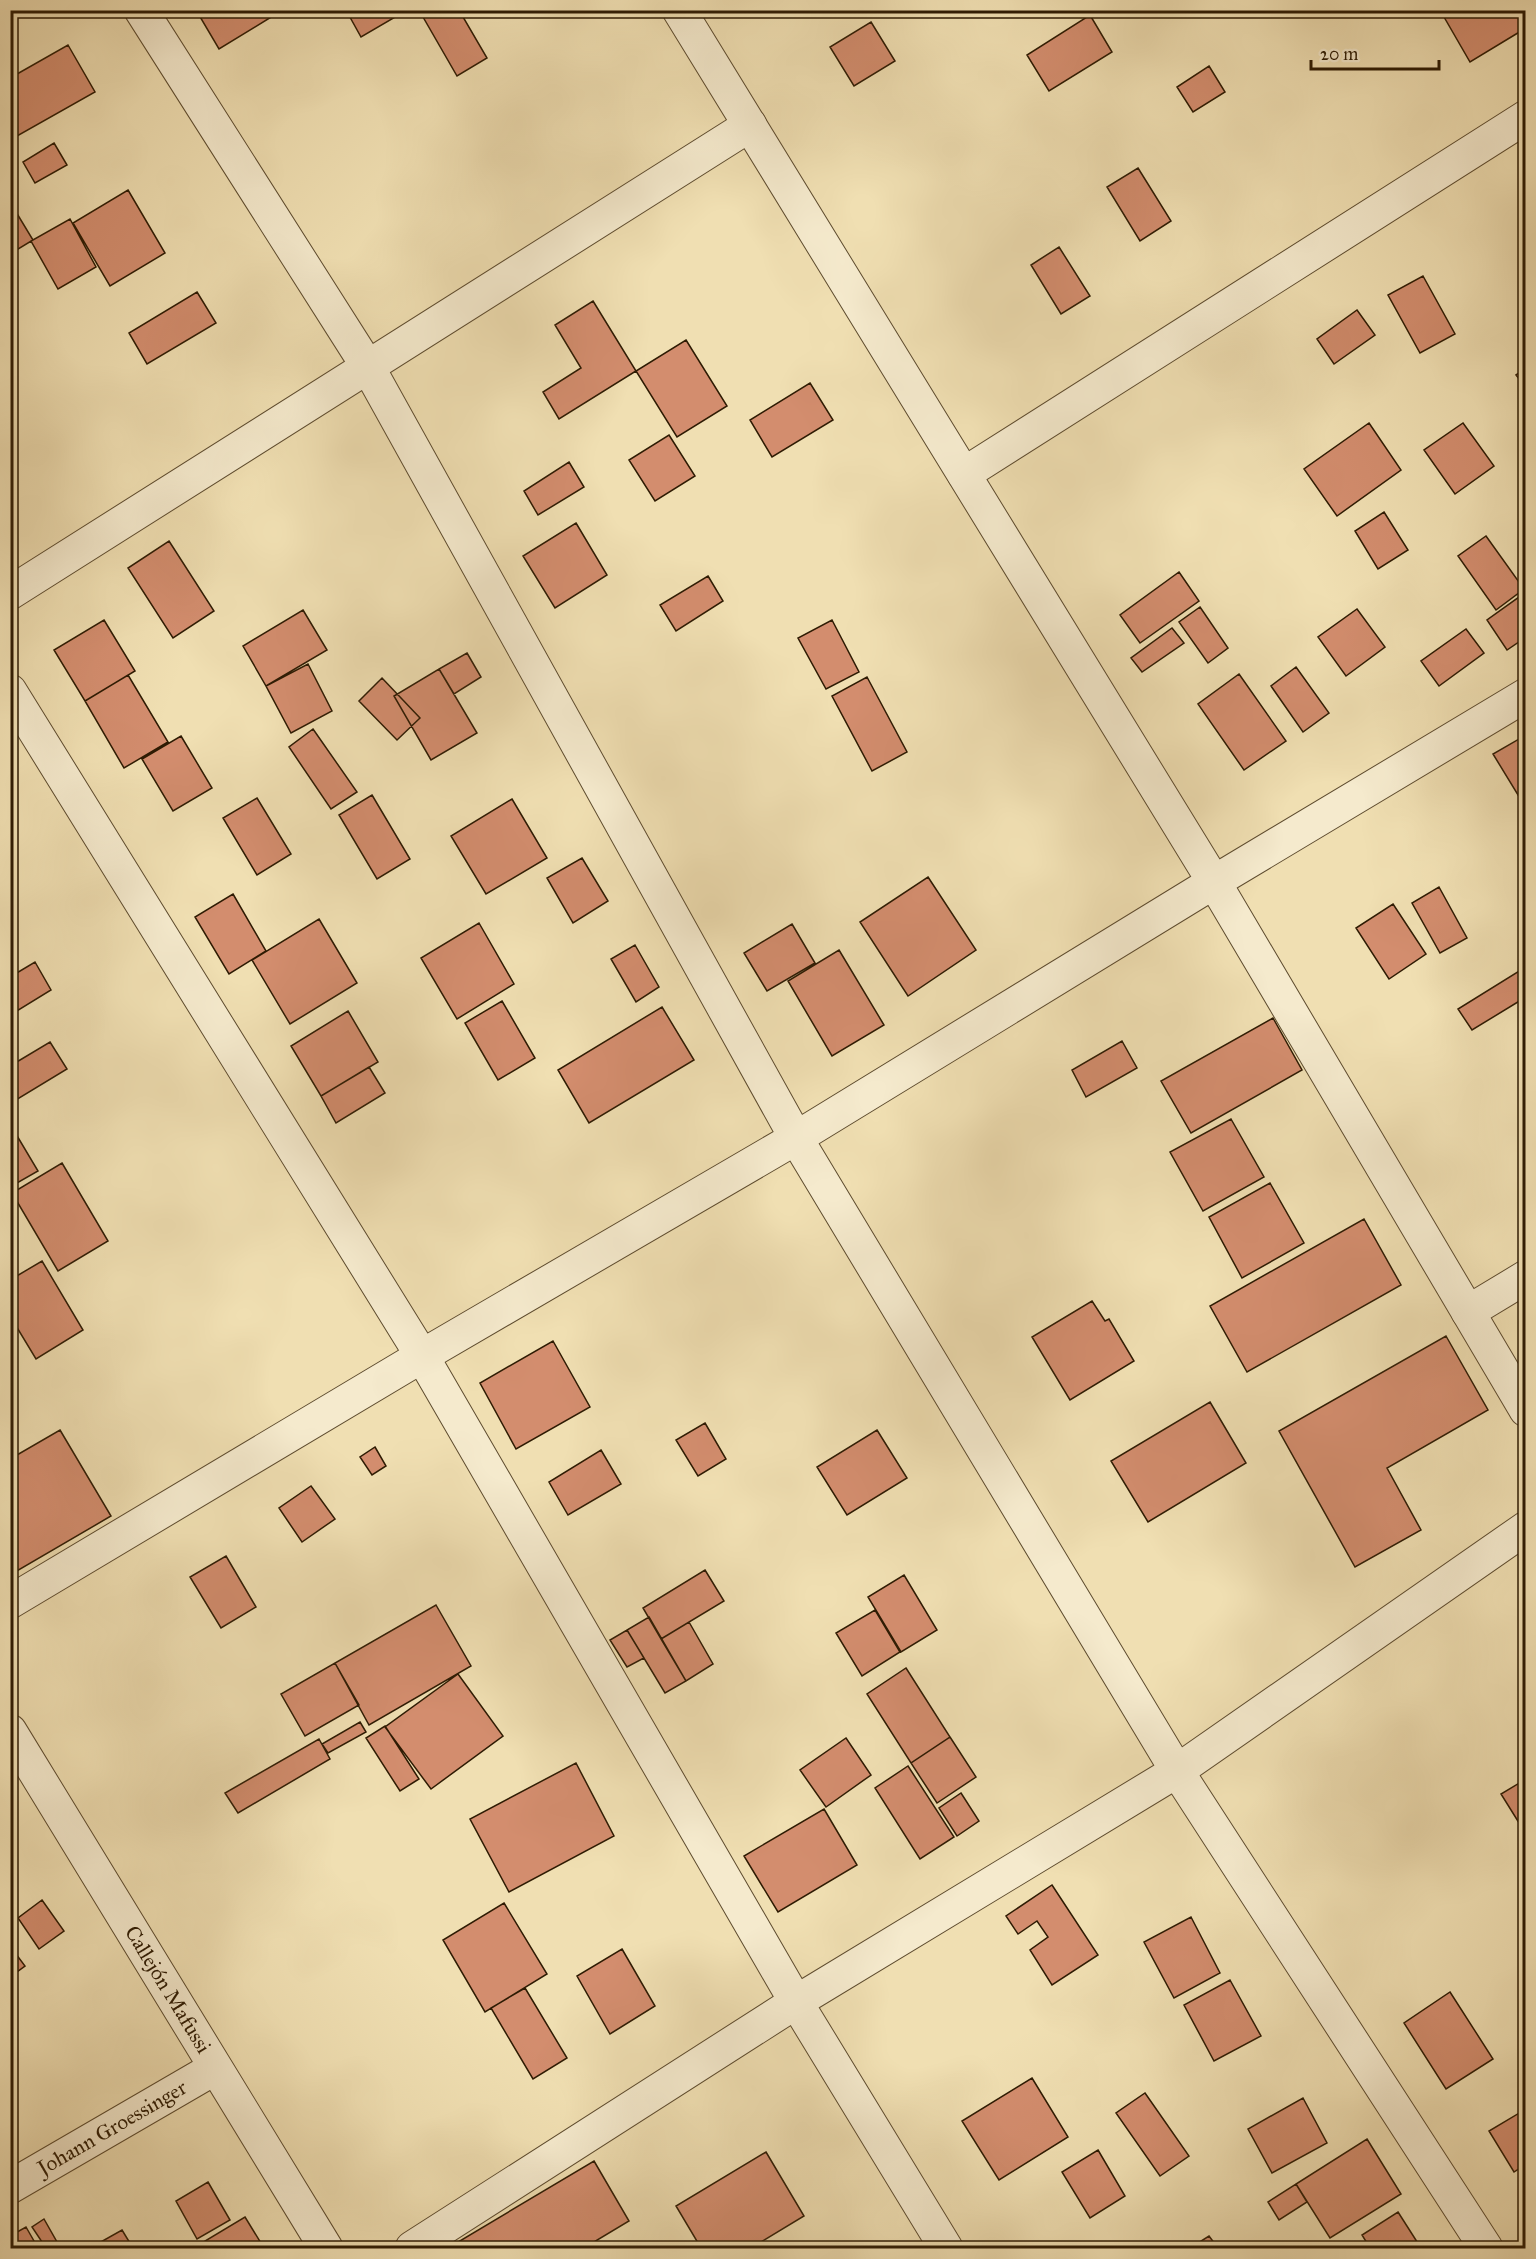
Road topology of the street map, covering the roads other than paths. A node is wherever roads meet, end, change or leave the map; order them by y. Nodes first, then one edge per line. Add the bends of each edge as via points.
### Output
1 (141, 10) edge
2 (679, 10) edge
3 (1526, 117) edge
4 (750, 125) junction
5 (368, 367) junction
6 (964, 474) junction
7 (10, 593) edge
8 (10, 691) edge
9 (1526, 695) edge
10 (1214, 882) junction
11 (796, 1138) junction
12 (1526, 1277) edge
13 (1468, 1312) junction
14 (422, 1356) junction
15 (1526, 1410) edge
16 (1526, 1528) edge
17 (10, 1602) edge
18 (10, 1731) edge
19 (1178, 1771) junction
20 (796, 2002) junction
21 (215, 2068) junction
22 (10, 2187) edge
23 (326, 2248) edge
24 (412, 2248) edge
25 (946, 2248) edge
26 (1486, 2248) edge

1 - 5 street
2 - 4 street
3 - 6 street
4 - 5 street
4 - 6 street
5 - 7 street
5 - 11 street
6 - 10 street
8 - 14 street
9 - 10 street
10 - 11 street
10 - 13 street
11 - 14 street
11 - 19 street
12 - 13 street
13 - 15 street
14 - 17 street
14 - 20 street
16 - 19 street
18 - 21 street, Callejón Mafussi
19 - 20 street
19 - 26 street
20 - 24 street
20 - 25 street
21 - 22 street, Johann Groessinger
21 - 23 street, Callejón Mafussi

